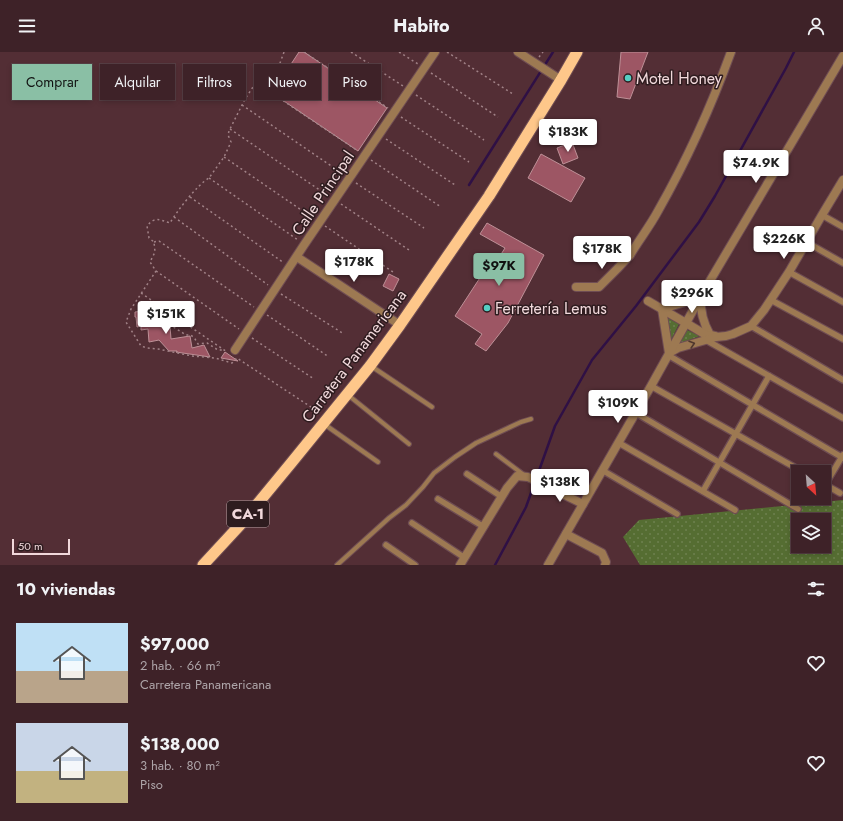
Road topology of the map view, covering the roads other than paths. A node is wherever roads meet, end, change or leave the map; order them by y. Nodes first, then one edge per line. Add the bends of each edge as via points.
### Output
1 (435, 52) edge
2 (518, 52) edge
3 (577, 52) edge
4 (731, 52) edge
5 (842, 59) edge
6 (561, 80) junction
7 (843, 181) edge
8 (822, 215) junction
9 (843, 227) edge
10 (806, 242) junction
11 (630, 254) junction
12 (297, 257) junction
13 (598, 257) dead end
14 (843, 263) edge
15 (789, 272) junction
16 (576, 287) dead end
17 (701, 296) junction
18 (771, 300) junction
19 (648, 301) dead end
20 (843, 302) edge
21 (662, 309) junction
22 (686, 322) junction
23 (400, 325) junction
24 (751, 326) junction
25 (716, 337) junction
26 (706, 340) junction
27 (843, 340) edge
28 (235, 350) road end
29 (669, 354) junction
30 (370, 366) junction
31 (769, 376) junction
32 (843, 380) edge
33 (651, 386) junction
34 (347, 394) junction
35 (753, 405) junction
36 (432, 407) dead end
37 (636, 413) junction
38 (843, 418) edge
39 (532, 419) dead end
40 (325, 420) junction
41 (736, 434) junction
42 (619, 443) junction
43 (409, 444) dead end
44 (496, 454) dead end
45 (843, 457) edge
46 (378, 462) dead end
47 (720, 462) junction
48 (791, 465) edge
49 (602, 470) junction
50 (467, 474) dead end
51 (831, 475) edge
52 (527, 477) junction
53 (831, 488) edge
54 (703, 491) junction
55 (840, 493) dead end
56 (502, 496) junction
57 (438, 499) dead end
58 (583, 504) junction
59 (798, 509) dead end
60 (735, 510) dead end
61 (677, 514) dead end
62 (412, 522) dead end
63 (484, 527) junction
64 (566, 534) junction
65 (386, 545) dead end
66 (463, 561) edge
67 (203, 565) edge
68 (337, 565) edge
69 (415, 565) edge
70 (548, 565) edge
71 (605, 565) edge

1 - 12 street, Calle Principal
2 - 6 street
3 - 6 highway, Carretera Panamericana / CA-1
4 - 11 street via 712,102 690,148 658,212
5 - 17 street
6 - 23 highway, Carretera Panamericana / CA-1 via 489,196
7 - 8 street
8 - 9 street
8 - 10 street
10 - 14 street
10 - 15 street
11 - 13 street
11 - 16 street via 599,287
12 - 23 street
12 - 28 street, Calle Principal
15 - 18 street
15 - 20 street
17 - 21 street
17 - 22 street
17 - 25 street via 702,314 710,335
18 - 24 street
18 - 27 street
19 - 21 street
21 - 22 street
21 - 29 street
22 - 25 street via 706,335
22 - 29 street
23 - 30 highway, Carretera Panamericana / CA-1
24 - 25 street via 733,334
24 - 32 street
25 - 26 street
29 -> 26 street via 678,348
26 - 31 street
29 - 33 street
29 - 35 street
30 - 34 highway, Carretera Panamericana / CA-1
30 - 36 lane
31 - 35 street
31 - 38 street
33 - 37 street
33 - 41 street
34 - 40 highway, Carretera Panamericana / CA-1
34 - 43 lane
35 - 41 street
35 - 45 street
37 - 42 street
37 - 47 street
39 - 68 lane via 476,443 455,457 434,473 406,505
40 - 46 lane
40 - 67 highway, Carretera Panamericana / CA-1 via 240,525
41 - 47 street
41 - 48 street
42 - 49 street
42 - 54 street
44 - 52 lane
45 - 51 street
47 - 54 street
47 - 59 street
49 - 58 street
49 - 61 street
50 - 56 street
52 - 56 street via 517,476
52 - 58 street
53 - 55 street
54 - 60 street
56 - 63 street
57 - 63 street
58 - 64 street
62 - 66 street
63 - 66 street
64 - 70 street
64 - 71 street via 602,553
65 - 69 street

